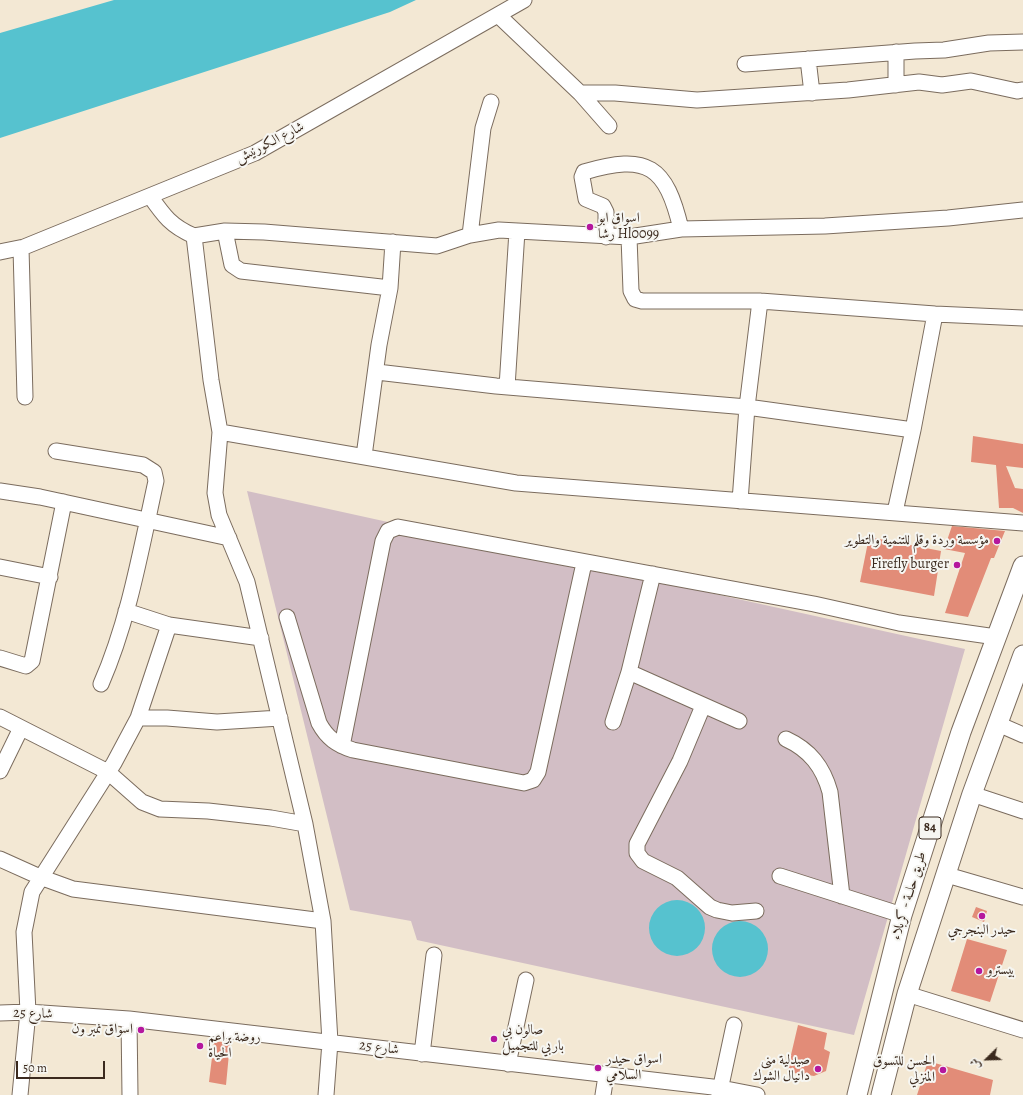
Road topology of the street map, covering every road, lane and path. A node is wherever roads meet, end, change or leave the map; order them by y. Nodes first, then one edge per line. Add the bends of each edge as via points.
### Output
1 (524, 0) edge
2 (498, 15) junction
3 (1023, 42) edge
4 (896, 52) junction
5 (808, 59) junction
6 (745, 64) dead end
7 (896, 85) junction
8 (1023, 90) edge
9 (812, 92) junction
10 (580, 93) junction
11 (491, 102) dead end
12 (609, 126) dead end
13 (150, 196) junction
14 (1023, 210) edge
15 (681, 229) junction
16 (225, 231) junction
17 (517, 231) junction
18 (470, 235) junction
19 (194, 236) junction
20 (606, 237) junction
21 (629, 237) junction
22 (393, 242) junction
23 (21, 248) junction
24 (0, 252) edge
25 (390, 288) junction
26 (760, 301) junction
27 (935, 314) junction
28 (1023, 318) edge
29 (376, 372) junction
30 (508, 387) junction
31 (25, 397) dead end
32 (747, 406) junction
33 (913, 430) junction
34 (220, 432) junction
35 (56, 451) dead end
36 (364, 456) junction
37 (0, 491) edge
38 (740, 501) junction
39 (64, 502) junction
40 (895, 512) junction
41 (147, 521) junction
42 (1023, 523) edge
43 (229, 538) junction
44 (584, 563) junction
45 (1023, 566) edge
46 (0, 567) edge
47 (653, 574) junction
48 (50, 577) junction
49 (126, 610) junction
50 (287, 617) dead end
51 (169, 625) junction
52 (996, 637) junction
53 (261, 638) junction
54 (1023, 655) edge
55 (0, 658) edge
56 (629, 672) junction
57 (101, 684) dead end
58 (703, 706) junction
59 (0, 717) edge
60 (138, 718) junction
61 (280, 718) junction
62 (739, 721) dead end
63 (613, 722) dead end
64 (998, 724) junction
65 (20, 728) junction
66 (961, 732) junction
67 (1023, 735) edge
68 (786, 739) dead end
69 (991, 744) junction
70 (342, 746) junction
71 (0, 771) edge
72 (108, 772) junction
73 (944, 782) junction
74 (972, 793) junction
75 (1023, 811) edge
76 (305, 824) junction
77 (0, 859) edge
78 (947, 875) junction
79 (780, 876) dead end
80 (40, 878) junction
81 (842, 896) junction
82 (1023, 897) edge
83 (756, 911) dead end
84 (902, 915) junction
85 (323, 921) junction
86 (434, 955) dead end
87 (526, 980) dead end
88 (907, 994) junction
89 (28, 1012) junction
90 (0, 1013) edge
91 (129, 1019) junction
92 (734, 1025) dead end
93 (1023, 1030) edge
94 (330, 1042) junction
95 (422, 1054) junction
96 (508, 1064) junction
97 (606, 1076) junction
98 (720, 1092) edge
99 (20, 1095) edge
100 (130, 1095) edge
101 (326, 1095) edge
102 (603, 1095) edge
103 (757, 1095) edge
104 (857, 1095) edge
105 (881, 1095) edge

1 - 2 street, شارع الكورنيش
2 - 10 street
2 - 13 street, شارع الكورنيش via 255,153
3 - 4 street
4 - 5 street
4 - 7 street
5 - 6 street
5 - 9 street
7 - 8 street via 920,82 942,85 971,81 1017,91
7 - 9 street
9 - 10 street via 697,100 614,93
10 - 12 street
11 - 18 street via 483,128
13 - 19 street via 168,221
13 - 23 street, شارع الكورنيش
14 - 15 street via 825,226
15 - 20 street via 675,203 658,174 636,163 603,166 584,172 582,177 586,199 603,206 606,212
15 - 21 street
16 - 19 street
16 - 22 street via 305,234
16 - 25 street via 232,265 241,271
17 - 18 street via 499,230
17 - 20 street
17 - 30 street
18 - 22 street via 437,246
19 - 34 street via 210,380
20 - 21 street
21 - 26 street via 631,291 635,299
22 - 25 street
23 - 24 street, شارع الكورنيش
23 - 31 street
25 - 29 street
26 - 27 street
26 - 32 street
27 - 28 street
27 - 33 street
29 - 30 street
29 - 36 street
30 - 32 street
32 - 33 street
32 - 38 street
33 - 40 street
34 - 36 street
34 - 43 street via 215,493 219,515
35 - 41 street via 143,465 154,472 156,481
36 - 38 street via 516,483
37 - 39 street
38 - 40 street
39 - 41 street
39 - 48 street
40 - 42 street
41 - 43 street
41 - 49 street
43 - 53 street via 248,582
44 - 47 street
44 - 70 street via 538,772 533,780 519,783
44 - 70 street via 398,527 388,531 383,541
45 - 52 main road, طريق حلــة - كربلاء / 84
46 - 48 street
47 - 52 street via 814,604 899,623
47 - 56 street
48 - 55 street via 32,662 26,666
49 - 51 street
49 - 57 street via 114,654
50 - 70 street via 319,723 329,738
51 - 53 street
51 - 60 street
52 - 66 main road, طريق حلــة - كربلاء / 84
53 - 61 street
54 - 64 main road, طريق حلــة - كربلاء / 84
56 - 58 street
56 - 63 street
58 - 62 street
58 - 83 street via 680,761 637,844 637,853 644,861 677,878 710,907 732,913
59 - 65 street
60 - 61 street via 217,722
60 - 72 street
61 - 76 street
64 - 67 street
64 - 69 main road, طريق حلــة - كربلاء / 84
65 - 71 street
65 - 72 street
66 - 69 main road via 974,746
66 - 73 main road, طريق حلــة - كربلاء / 84
68 - 81 street via 807,751 827,780
69 - 74 main road, طريق حلــة - كربلاء / 84
72 - 76 street via 142,802 160,809 222,813
72 - 80 street
73 - 74 main road via 950,779 961,780 968,784
73 - 84 main road, طريق حلــة - كربلاء / 84
74 - 75 street
74 - 78 main road, طريق حلــة - كربلاء / 84
76 - 85 street
77 - 80 street
78 - 82 street
78 - 88 main road, طريق حلــة - كربلاء / 84
79 - 81 street
80 - 85 street via 73,889
80 - 89 street via 32,892 24,932
81 - 84 street
84 - 104 main road, طريق حلــة - كربلاء / 84
85 - 94 street
86 - 95 street
87 - 96 street
88 - 93 street
88 - 105 main road, طريق حلــة - كربلاء / 84
89 - 90 street, شارع 25
89 - 91 street, شارع 25
89 - 99 street
91 - 94 street, شارع 25
91 - 100 street
92 - 98 street
94 - 95 street, شارع 25
94 - 101 street
95 - 96 street, شارع 25
96 - 97 street, شارع 25
97 - 98 street, شارع 25
97 - 102 street
98 - 103 street, شارع 25

